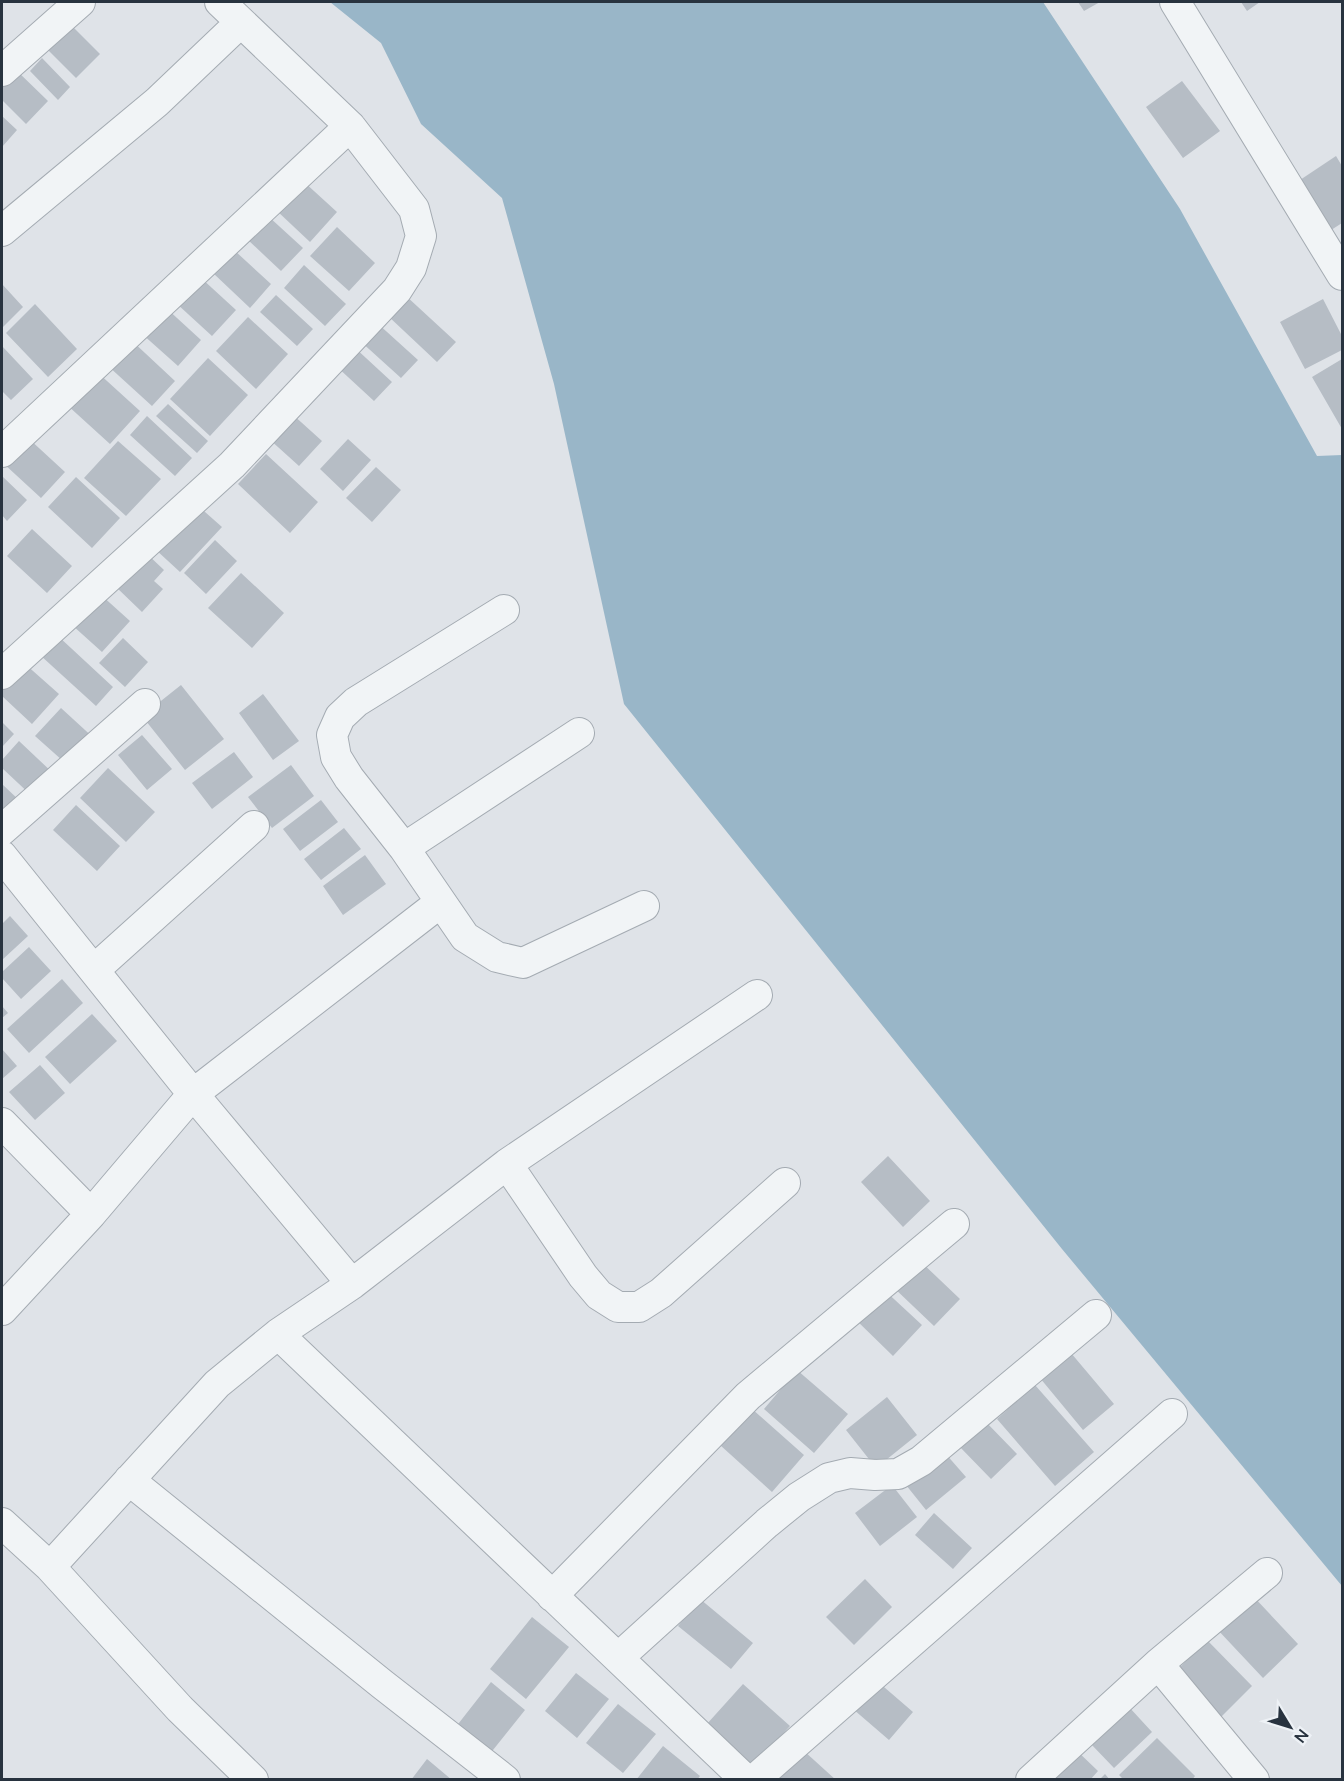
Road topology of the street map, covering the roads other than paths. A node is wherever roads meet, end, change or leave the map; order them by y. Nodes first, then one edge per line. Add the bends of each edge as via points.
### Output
1 (80, 2) edge
2 (1175, 2) edge
3 (230, 12) edge
4 (2, 71) edge
5 (350, 126) junction
6 (2, 231) edge
7 (1342, 275) edge
8 (2, 452) edge
9 (504, 610) dead end
10 (2, 674) edge
11 (145, 704) dead end
12 (579, 733) dead end
13 (254, 826) dead end
14 (2, 830) edge
15 (404, 848) junction
16 (2, 856) edge
17 (441, 902) junction
18 (644, 906) dead end
19 (94, 970) junction
20 (757, 995) dead end
21 (193, 1094) junction
22 (2, 1123) edge
23 (507, 1164) junction
24 (785, 1183) dead end
25 (91, 1214) junction
26 (954, 1224) dead end
27 (352, 1284) junction
28 (2, 1310) edge
29 (1096, 1316) dead end
30 (278, 1334) junction
31 (1172, 1414) dead end
32 (129, 1480) junction
33 (2, 1523) edge
34 (50, 1567) junction
35 (1267, 1574) dead end
36 (552, 1596) junction
37 (618, 1658) junction
38 (1158, 1664) junction
39 (253, 1779) edge
40 (505, 1779) edge
41 (746, 1779) edge
42 (754, 1779) edge
43 (1031, 1779) edge
44 (1254, 1779) edge

1 - 4 street
2 - 7 street
3 - 5 street
3 - 6 street via 157,102
5 - 8 street
5 - 10 street via 414,209 421,236 411,268 397,291 232,465
9 - 15 street via 356,702 340,717 332,735 336,757 349,778
11 - 14 street
12 - 15 street
13 - 19 street
15 - 17 street
16 - 19 street
17 - 18 street via 465,937 497,957 523,963
17 - 21 street
19 - 21 street
20 - 23 street
21 - 25 street
21 - 27 street
22 - 25 street
23 - 24 street via 583,1276 599,1295 618,1307 639,1307 661,1293
23 - 27 street
25 - 28 street
26 - 36 street via 748,1396
27 - 30 street
29 - 37 street via 921,1461 898,1474 850,1473 829,1478 799,1497
30 - 32 street via 217,1384
30 - 36 street
31 - 42 street
32 - 34 street
32 - 40 street
33 - 34 street
34 - 39 street via 180,1709
35 - 38 street
36 - 37 street
37 - 41 street
38 - 43 street
38 - 44 street

